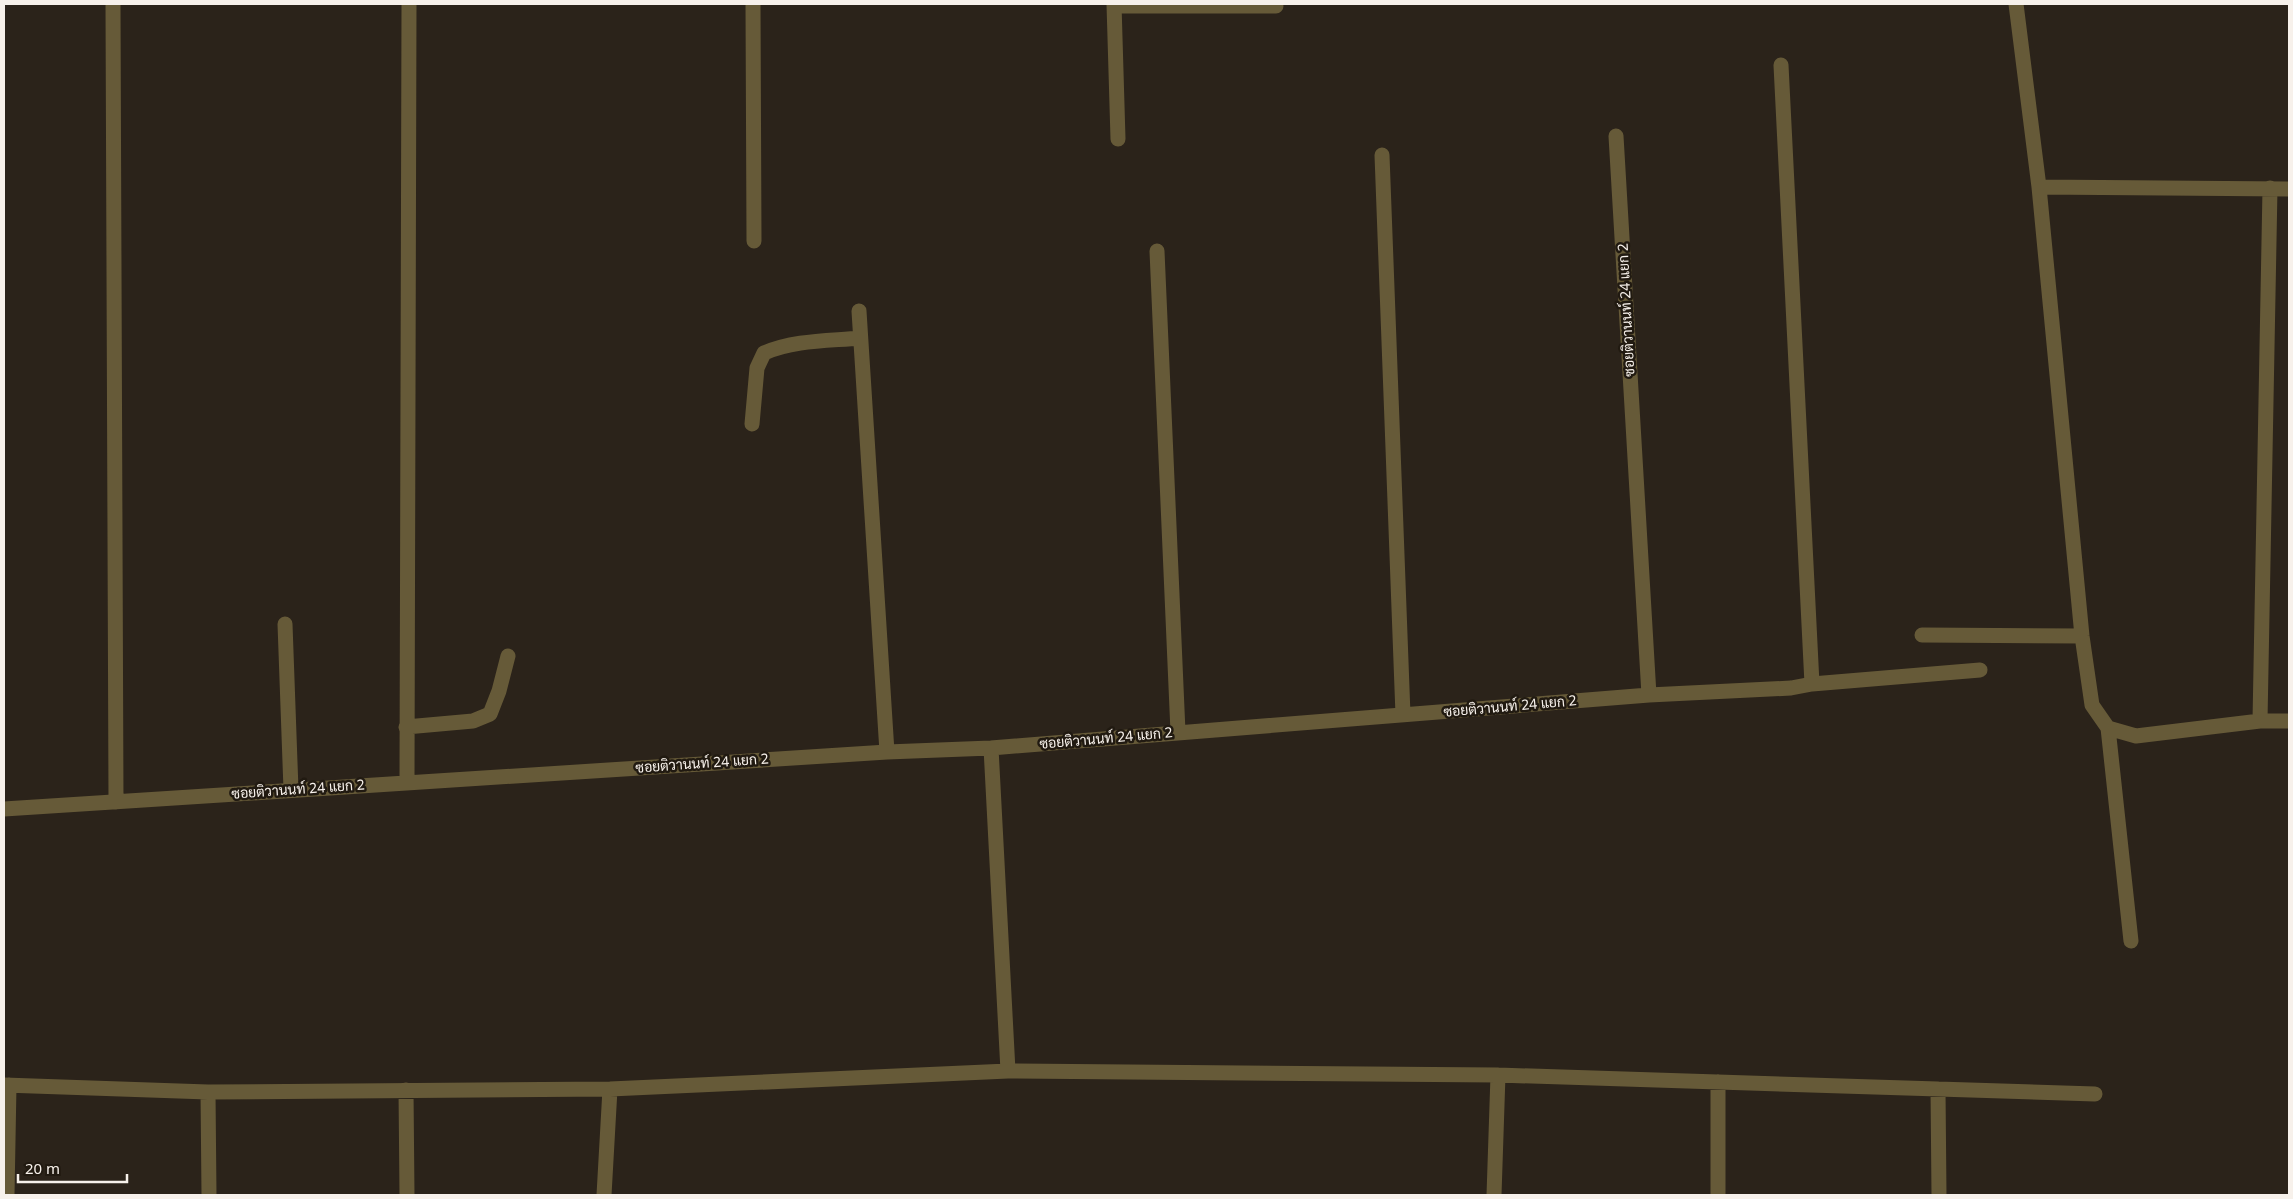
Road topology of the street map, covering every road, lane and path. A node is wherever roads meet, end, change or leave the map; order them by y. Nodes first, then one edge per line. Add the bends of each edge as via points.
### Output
1 (114, 4) edge
2 (410, 4) edge
3 (754, 4) edge
4 (2016, 4) edge
5 (1114, 5) edge
6 (1276, 6) dead end
7 (1781, 65) dead end
8 (1616, 136) dead end
9 (1118, 139) dead end
10 (1382, 155) dead end
11 (2039, 187) junction
12 (2270, 188) junction
13 (2289, 189) edge
14 (754, 241) dead end
15 (1157, 252) dead end
16 (859, 311) dead end
17 (860, 338) junction
18 (752, 424) dead end
19 (285, 624) dead end
20 (1922, 635) dead end
21 (2082, 636) junction
22 (508, 656) dead end
23 (1980, 670) dead end
24 (1812, 684) junction
25 (1649, 695) junction
26 (1402, 715) junction
27 (2260, 721) junction
28 (2289, 721) edge
29 (406, 727) junction
30 (2108, 728) junction
31 (1178, 732) junction
32 (991, 748) junction
33 (887, 752) junction
34 (407, 782) junction
35 (291, 790) junction
36 (116, 802) junction
37 (4, 809) edge
38 (2131, 941) dead end
39 (1008, 1070) junction
40 (1498, 1075) junction
41 (1718, 1082) junction
42 (6, 1085) edge
43 (610, 1089) junction
44 (1938, 1089) junction
45 (406, 1090) junction
46 (208, 1092) junction
47 (2095, 1094) dead end
48 (7, 1195) edge
49 (209, 1195) edge
50 (407, 1195) edge
51 (604, 1195) edge
52 (1494, 1195) edge
53 (1718, 1195) edge
54 (1939, 1195) edge

1 - 36 street
2 - 29 street
3 - 14 street
4 - 11 street
5 - 6 street
5 - 9 street
7 - 24 street
8 - 25 street, ซอยติวานนท์ 24 แยก 2
10 - 26 street
11 - 12 street
11 - 21 street
12 - 13 street
12 - 27 street
15 - 31 street
16 - 17 street
17 - 18 street via 799,343 764,353 757,368
17 - 33 street
19 - 35 street
20 - 21 street
21 - 30 street via 2092,705
22 - 29 street via 490,714 473,721
23 - 24 street
24 - 25 street via 1791,688
25 - 26 street, ซอยติวานนท์ 24 แยก 2
26 - 31 street, ซอยติวานนท์ 24 แยก 2
27 - 28 street
27 - 30 street via 2136,736
29 - 34 street
30 - 38 street
31 - 32 street, ซอยติวานนท์ 24 แยก 2
32 - 33 street, ซอยติวานนท์ 24 แยก 2
32 - 39 street
33 - 34 street, ซอยติวานนท์ 24 แยก 2
34 - 35 street, ซอยติวานนท์ 24 แยก 2
35 - 36 street, ซอยติวานนท์ 24 แยก 2
36 - 37 street, ซอยติวานนท์ 24 แยก 2
39 - 40 street
39 - 43 street
40 - 41 street
40 - 52 street
41 - 44 street
41 - 53 street
42 - 46 street
42 - 48 street
43 - 45 street
43 - 51 street
44 - 47 street
44 - 54 street
45 - 46 street
45 - 50 street
46 - 49 street

